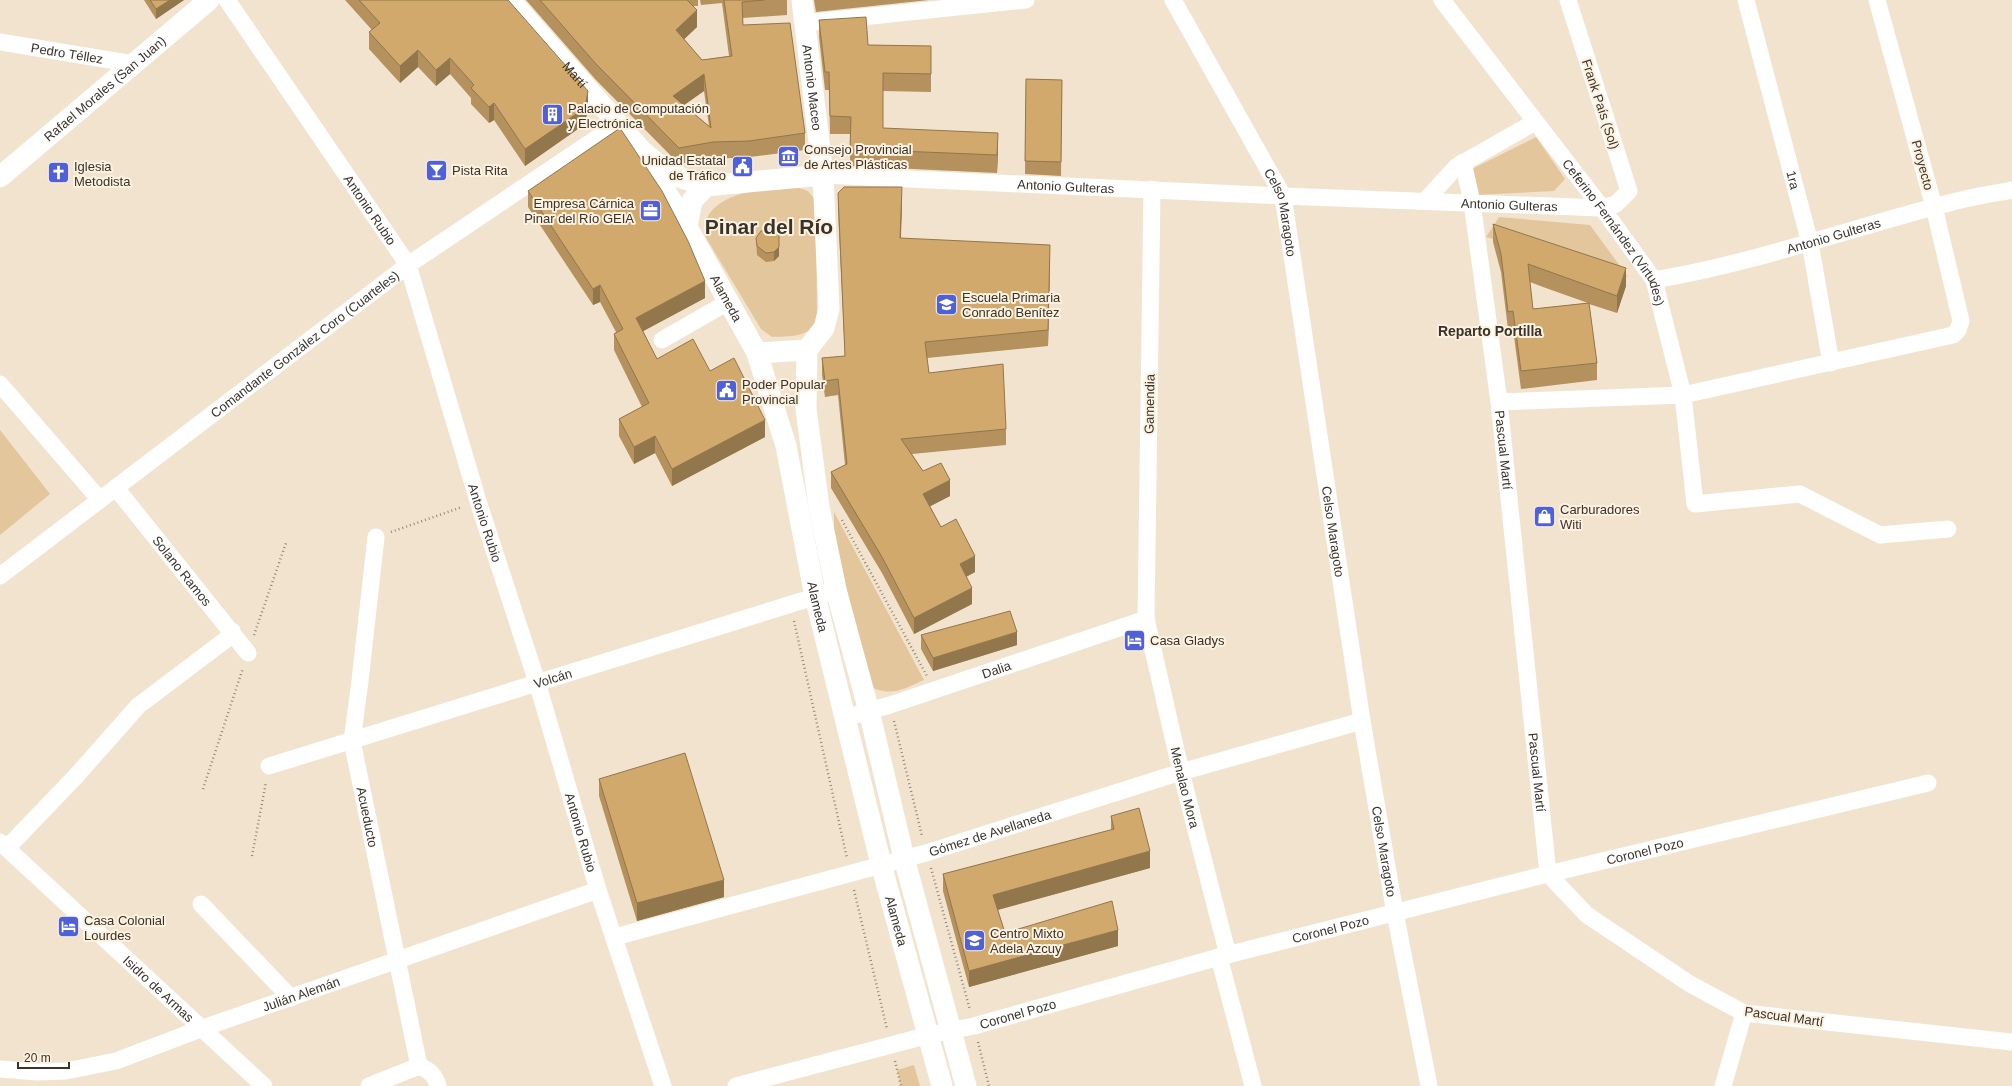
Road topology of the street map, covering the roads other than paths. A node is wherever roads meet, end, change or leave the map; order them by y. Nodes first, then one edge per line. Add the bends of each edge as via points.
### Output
1 (209, 0) edge
2 (227, 0) edge
3 (510, 0) edge
4 (802, 0) edge
5 (1026, 0) edge
6 (1173, 0) edge
7 (1442, 0) edge
8 (1568, 0) edge
9 (1746, 0) edge
10 (1877, 0) edge
11 (804, 23) junction
12 (0, 42) edge
13 (134, 64) junction
14 (1535, 122) junction
15 (618, 124) junction
16 (641, 150) junction
17 (1464, 162) junction
18 (823, 175) junction
19 (0, 177) edge
20 (706, 186) junction
21 (1152, 188) junction
22 (2012, 190) edge
23 (1283, 196) junction
24 (1426, 200) junction
25 (1472, 202) junction
26 (1609, 206) junction
27 (1934, 207) junction
28 (687, 227) junction
29 (1810, 243) junction
30 (408, 265) junction
31 (1654, 280) junction
32 (728, 302) junction
33 (662, 340) dead end
34 (808, 350) junction
35 (757, 353) junction
36 (1831, 363) junction
37 (0, 384) edge
38 (1683, 395) junction
39 (1499, 402) junction
40 (116, 488) junction
41 (100, 500) junction
42 (1948, 529) dead end
43 (376, 537) road end
44 (0, 576) edge
45 (836, 590) junction
46 (815, 596) junction
47 (1146, 619) junction
48 (232, 631) junction
49 (248, 653) dead end
50 (537, 682) junction
51 (869, 711) junction
52 (845, 718) junction
53 (1362, 722) junction
54 (352, 741) junction
55 (269, 766) road end
56 (1180, 772) junction
57 (1928, 783) dead end
58 (3, 845) edge
59 (904, 858) junction
60 (882, 864) junction
61 (1548, 874) junction
62 (598, 890) junction
63 (201, 904) dead end
64 (1395, 913) junction
65 (615, 937) junction
66 (1224, 956) junction
67 (396, 960) junction
68 (291, 998) junction
69 (1744, 1013) junction
70 (203, 1028) junction
71 (952, 1030) junction
72 (929, 1036) junction
73 (2012, 1042) edge
74 (419, 1066) junction
75 (0, 1069) edge
76 (264, 1086) edge
77 (369, 1086) edge
78 (438, 1086) edge
79 (663, 1086) edge
80 (736, 1086) edge
81 (942, 1086) edge
82 (966, 1086) edge
83 (1254, 1086) edge
84 (1429, 1086) edge
85 (1724, 1086) edge

1 - 13 main road, Rafael Morales (San Juan)
2 - 30 street, Antonio Rubio
3 - 15 main road, Martí
4 - 11 main road, Antonio Maceo
5 - 11 street
6 - 23 street, Celso Maragoto
7 - 14 street, Ceferino Fernández (Virtudes)
8 - 26 street, Frank País (Sol) via 1629,191
9 - 29 street, 1ra
10 - 27 street, Proyecto
11 - 18 main road, Antonio Maceo
12 - 13 street, Pedro Téllez
13 - 19 main road, Rafael Morales (San Juan)
14 - 17 street
14 - 26 street, Ceferino Fernández (Virtudes)
15 - 16 main road, Martí
15 - 30 street, Comandante González Coro (Cuarteles)
16 - 20 main road, Antonio Gulteras via 670,174
16 - 28 main road, Alameda
17 - 24 street via 1456,167
17 - 25 street, Pascual Martí
18 - 20 main road, Antonio Gulteras
18 - 21 street, Antonio Gulteras
18 - 34 main road via 829,309 824,328
20 - 28 main road via 692,202
21 - 23 street, Antonio Gulteras
21 - 47 street, Gamendia
22 - 27 street, Antonio Gulteras
23 - 24 street, Antonio Gulteras
23 - 53 street, Celso Maragoto
24 - 25 street, Antonio Gulteras
25 - 26 street, Antonio Gulteras
25 - 39 street, Pascual Martí
26 - 31 street, Ceferino Fernández (Virtudes)
27 - 29 street, Antonio Gulteras
27 - 36 street, Proyecto via 1961,321 1958,330 1953,335
28 - 32 main road, Alameda
29 - 31 street, Antonio Gulteras
29 - 36 street, 1ra
30 - 40 street, Comandante González Coro (Cuarteles)
30 - 50 street, Antonio Rubio via 478,501
31 - 38 street, Ceferino Fernández (Virtudes)
32 - 33 street
32 - 35 main road, Alameda
34 - 35 main road
34 - 45 main road, Alameda via 806,409 810,448
35 - 46 main road, Alameda via 786,446
36 - 38 street
37 - 41 street
38 - 39 street
38 - 42 street, Ceferino Fernández (Virtudes) via 1695,504 1800,494 1880,536
39 - 61 street, Pascual Martí
40 - 41 street, Comandante González Coro (Cuarteles)
40 - 48 street, Solano Ramos
41 - 44 street, Comandante González Coro (Cuarteles)
43 - 54 street, Acueducto
45 - 46 street, Volcán
45 - 51 main road, Alameda
46 - 50 street, Volcán
46 - 52 main road, Alameda
47 - 51 street, Dalia
47 - 56 street, Menalao Mora
48 - 49 street, Solano Ramos
48 - 58 street via 228,638 138,706 77,775
50 - 54 street, Volcán
50 - 62 street, Antonio Rubio
51 - 52 street, Dalia
51 - 59 main road, Alameda
52 - 60 main road, Alameda
53 - 56 street, Gómez de Avellaneda
53 - 64 street, Celso Maragoto
54 - 55 street, Volcán
54 - 67 street, Acueducto
56 - 59 street, Gómez de Avellaneda
56 - 66 street, Menalao Mora
57 - 61 street, Coronel Pozo
58 - 70 street, Isidro de Armas
59 - 60 street, Gómez de Avellaneda
59 - 71 main road, Alameda
60 - 65 street, Gómez de Avellaneda
60 - 72 main road, Alameda
61 - 64 street, Coronel Pozo
61 - 69 street, Pascual Martí via 1586,915 1690,984
62 - 65 street, Antonio Rubio
62 - 67 street, Julián Alemán
63 - 68 street
64 - 66 street, Coronel Pozo
64 - 84 street, Celso Maragoto
65 - 79 street, Antonio Rubio
66 - 71 street, Coronel Pozo
66 - 83 street, Menalao Mora
67 - 68 street, Julián Alemán
67 - 74 street, Acueducto
68 - 70 street, Julián Alemán
69 - 73 street, Pascual Martí
69 - 85 street
70 - 75 street, Julián Alemán via 116,1061 89,1068 37,1072
70 - 76 street, Isidro de Armas
71 - 72 street, Coronel Pozo
71 - 82 main road, Alameda
72 - 80 street, Coronel Pozo
72 - 81 main road, Alameda
74 - 77 street
74 - 78 street via 433,1075

